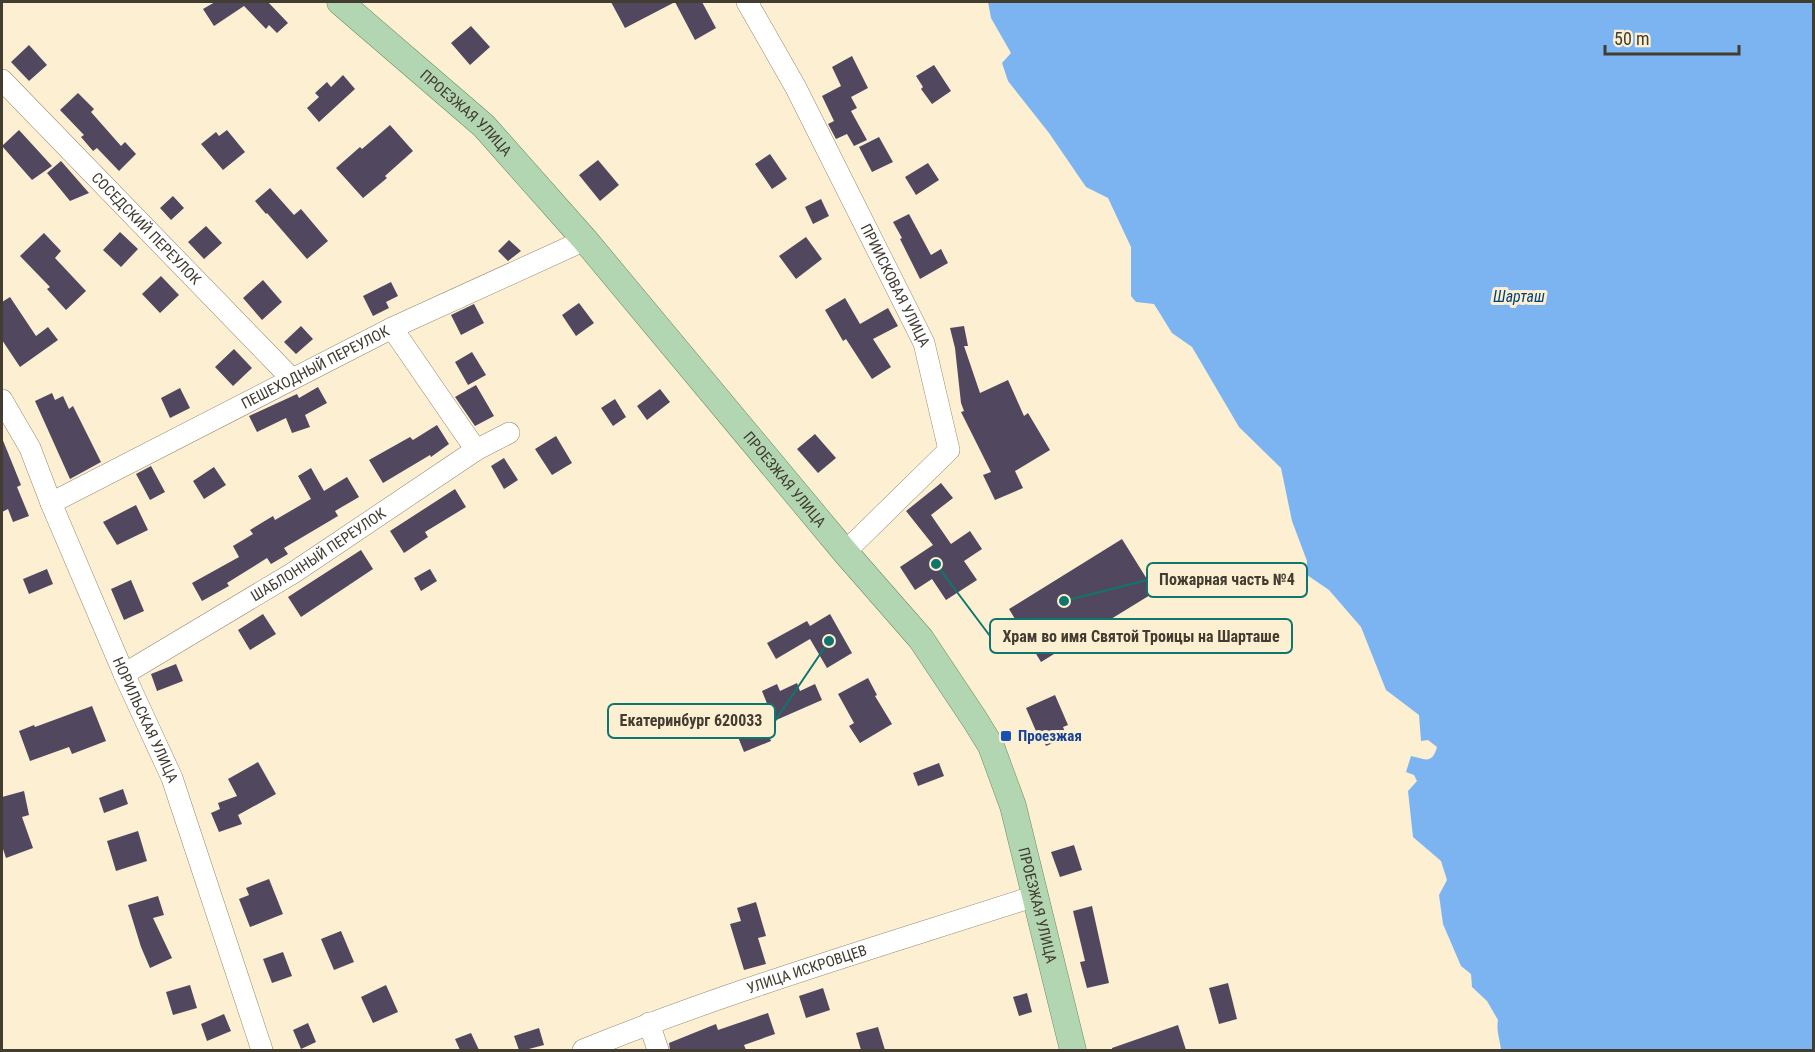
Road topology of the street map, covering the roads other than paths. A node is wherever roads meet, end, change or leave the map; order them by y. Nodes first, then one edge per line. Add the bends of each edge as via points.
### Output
1 (340, 2) edge
2 (747, 2) edge
3 (2, 80) edge
4 (585, 240) junction
5 (392, 328) junction
6 (291, 378) junction
7 (2, 400) edge
8 (509, 433) dead end
9 (476, 450) junction
10 (51, 503) junction
11 (845, 552) junction
12 (124, 674) junction
13 (1035, 896) junction
14 (649, 1023) junction
15 (262, 1050) edge
16 (583, 1050) edge
17 (658, 1050) edge
18 (1073, 1050) edge

1 - 4 main road, ПРОЕЗЖАЯ УЛИЦА via 484,126
2 - 11 street, ПРИИСКОВАЯ УЛИЦА via 796,88 924,344 949,450
3 - 6 street, СОСЕДСКИЙ ПЕРЕУЛОК
4 - 5 street, ПЕШЕХОДНЫЙ ПЕРЕУЛОК
4 - 11 main road, ПРОЕЗЖАЯ УЛИЦА
5 - 6 street, ПЕШЕХОДНЫЙ ПЕРЕУЛОК
5 - 9 street
6 - 10 street, ПЕШЕХОДНЫЙ ПЕРЕУЛОК
7 - 10 street, НОРИЛЬСКАЯ УЛИЦА via 30,448
8 - 9 street, ШАБЛОННЫЙ ПЕРЕУЛОК
9 - 12 street, ШАБЛОННЫЙ ПЕРЕУЛОК via 293,573
10 - 12 street, НОРИЛЬСКАЯ УЛИЦА
11 - 13 main road, ПРОЕЗЖАЯ УЛИЦА via 921,639 991,746 1013,806
12 - 15 street, НОРИЛЬСКАЯ УЛИЦА via 172,778
13 - 14 street, УЛИЦА ИСКРОВЦЕВ
13 - 18 main road, ПРОЕЗЖАЯ УЛИЦА
14 - 16 street, УЛИЦА ИСКРОВЦЕВ
14 - 17 street

